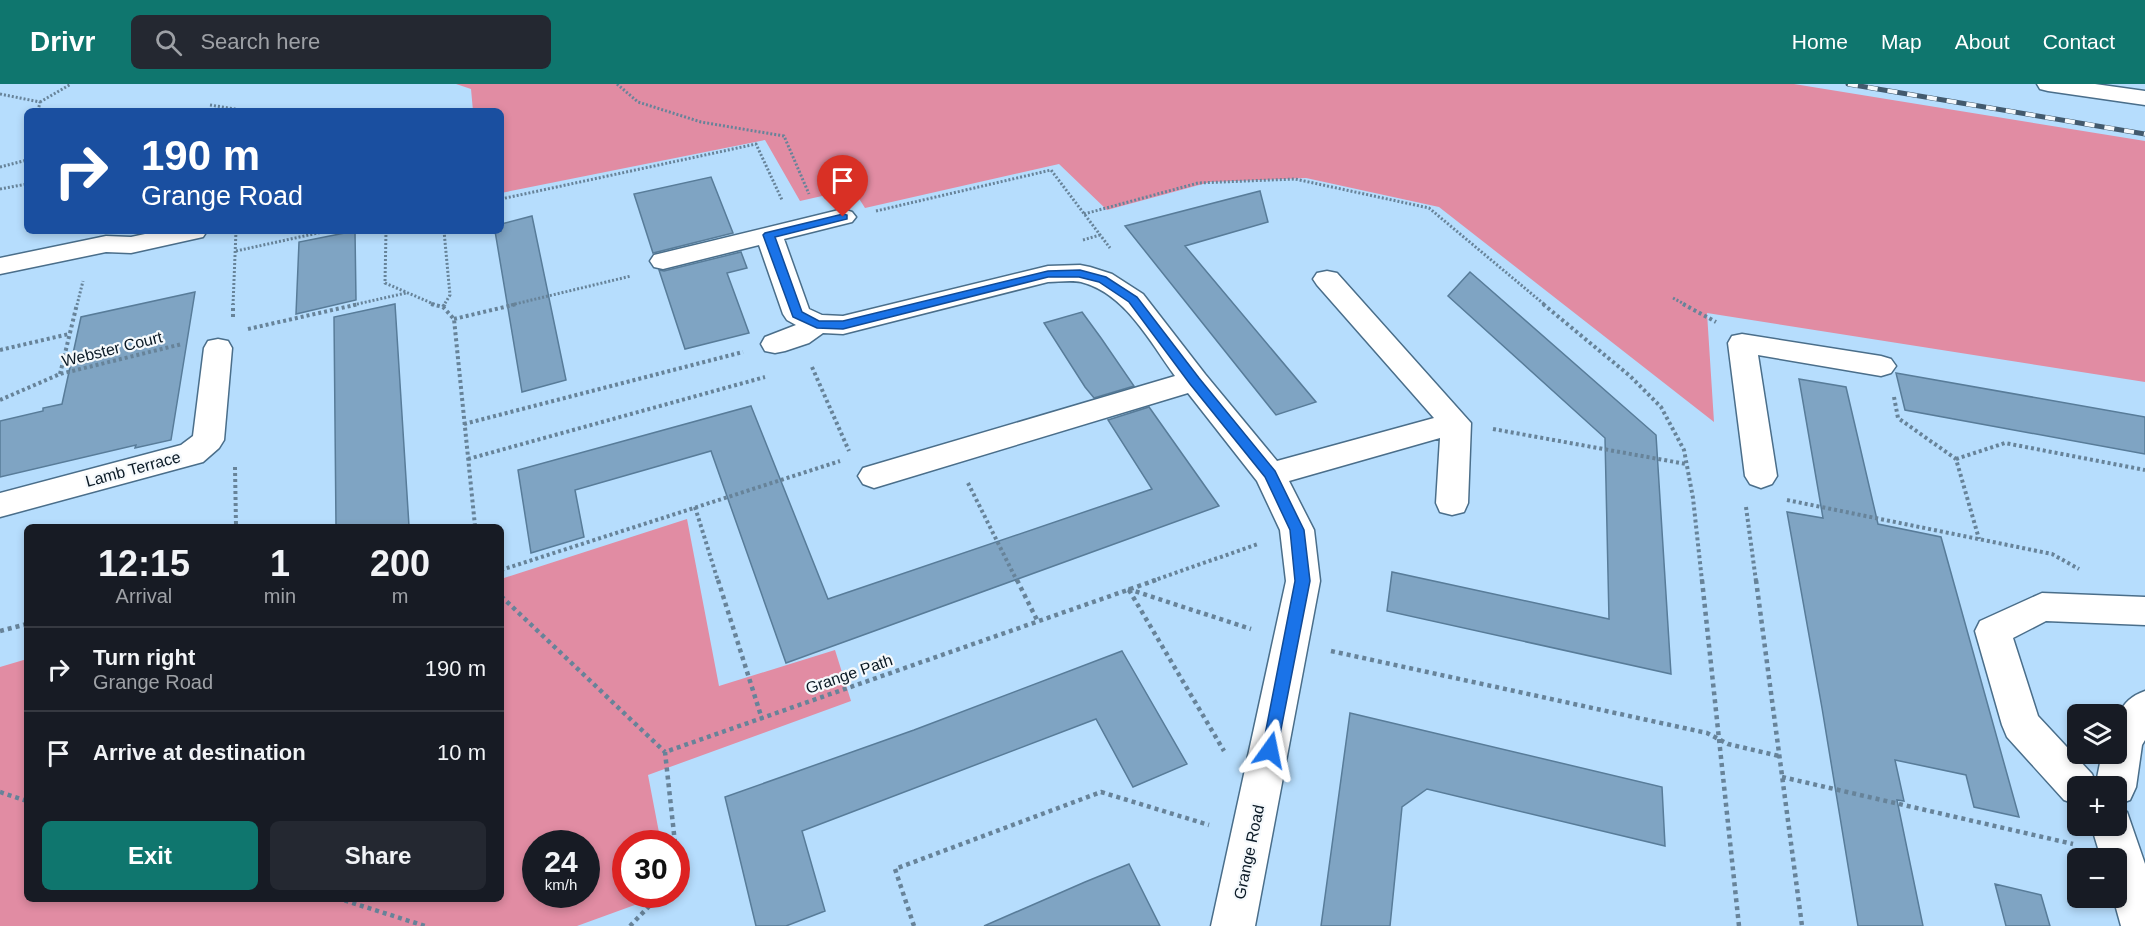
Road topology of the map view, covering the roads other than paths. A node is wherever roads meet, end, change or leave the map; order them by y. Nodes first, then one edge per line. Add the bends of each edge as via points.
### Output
1 (2048, 84) edge
2 (2145, 98) edge
3 (832, 220) road end
4 (782, 232) junction
5 (180, 234) edge
6 (102, 241) edge
7 (663, 261) road end
8 (0, 266) edge
9 (1328, 279) dead end
10 (817, 324) junction
11 (225, 340) road end
12 (775, 344) road end
13 (1881, 366) road end
14 (1194, 381) junction
15 (1456, 423) junction
16 (863, 466) road end
17 (1270, 475) junction
18 (1752, 484) road end
19 (1452, 503) dead end
20 (0, 505) edge
21 (2145, 611) edge
22 (2145, 707) edge
23 (2068, 776) edge
24 (2118, 776) edge
25 (2116, 840) edge
26 (1233, 926) edge
27 (2143, 926) edge

1 - 2 street
3 - 4 street
4 - 7 street
4 - 10 street via 797,314
5 - 6 street via 131,245
6 - 8 street
9 - 15 street
10 - 12 street via 799,336
10 - 14 street, Grange Road via 843,325 1048,274 1080,273 1102,280 1133,300
11 - 20 street, Lamb Terrace via 208,440 192,454
13 - 18 street via 1742,343
14 - 16 street via 952,453
14 - 17 street, Grange Road
15 - 17 street
15 - 19 street
17 - 26 street, Grange Road via 1297,530 1302,581
21 - 23 street via 2042,607 1993,631 2021,725
22 - 24 street via 2123,741
25 - 27 street

